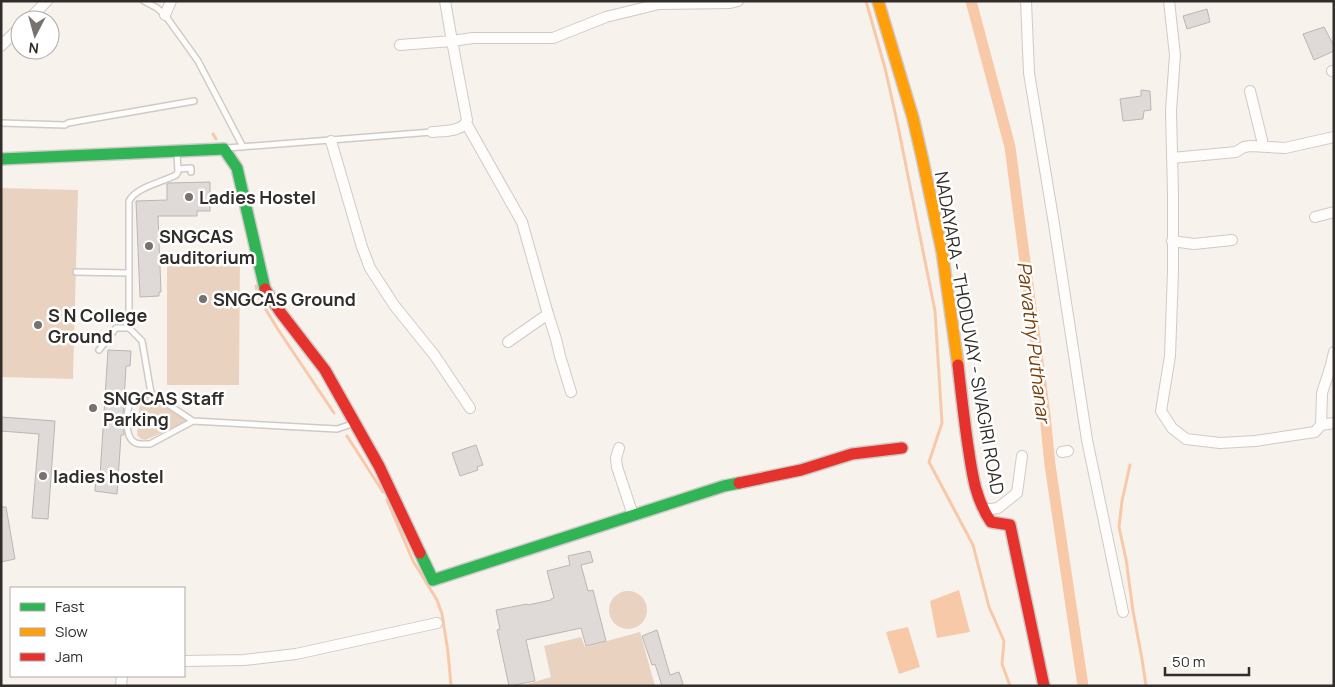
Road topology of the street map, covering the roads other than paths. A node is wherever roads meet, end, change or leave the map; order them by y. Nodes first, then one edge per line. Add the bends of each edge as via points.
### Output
1 (47, 1) edge
2 (144, 1) edge
3 (171, 1) edge
4 (445, 1) edge
5 (738, 1) edge
6 (878, 1) edge
7 (1026, 1) edge
8 (1169, 1) edge
9 (38, 10) edge
10 (165, 15) junction
11 (10, 37) edge
12 (452, 41) junction
13 (400, 44) dead end
14 (1, 46) edge
15 (1250, 91) dead end
16 (194, 102) dead end
17 (1, 123) edge
18 (466, 123) junction
19 (432, 132) joint
20 (1334, 137) edge
21 (331, 140) junction
22 (243, 147) junction
23 (1262, 147) junction
24 (224, 149) junction
25 (177, 151) junction
26 (1172, 158) junction
27 (1, 159) edge
28 (178, 169) junction
29 (191, 172) dead end
30 (1334, 212) edge
31 (1315, 217) dead end
32 (1232, 240) dead end
33 (1172, 241) junction
34 (76, 272) dead end
35 (129, 273) junction
36 (548, 314) junction
37 (129, 328) junction
38 (508, 342) dead end
39 (99, 350) dead end
40 (1334, 352) edge
41 (1334, 387) edge
42 (1323, 389) junction
43 (571, 392) dead end
44 (151, 393) junction
45 (470, 408) dead end
46 (193, 420) junction
47 (1334, 423) edge
48 (355, 424) junction
49 (1321, 425) junction
50 (619, 448) dead end
51 (902, 448) dead end
52 (1022, 456) dead end
53 (983, 510) junction
54 (633, 515) junction
55 (1123, 612) dead end
56 (438, 623) dead end
57 (185, 661) edge
58 (1044, 686) edge

1 - 9 street
2 - 10 lane
3 - 10 street
4 - 12 street
5 - 12 street via 659,4 606,17 553,38
6 - 53 street, NADAYARA - THODUVAY - SIVAGIRI ROAD via 913,118 942,251 973,482
7 - 55 street via 1029,73 1087,440
8 - 26 street via 1175,55 1170,111
10 - 22 lane via 198,61
11 - 14 street
12 - 13 street
12 - 18 street
15 - 23 street
16 - 17 lane via 65,125
18 - 19 street via 460,128
18 - 36 street via 522,222
19 - 21 lane
20 - 23 street via 1285,148
21 - 22 lane
21 - 45 street via 370,268
22 - 24 lane
23 - 26 street
24 - 25 street
24 - 48 street via 237,168 264,287 325,370
25 - 27 street
25 - 28 lane
26 - 33 street
28 - 29 lane via 191,168
28 - 35 lane via 176,175 130,197
30 - 31 street
32 - 33 street via 1194,244
33 - 49 street via 1170,356 1161,411 1172,428 1186,439 1220,443 1315,432
34 - 35 lane
35 - 37 lane
36 - 38 street
36 - 43 street
37 - 39 lane via 116,328
37 - 44 lane via 142,342
40 - 42 street
41 - 42 street
42 - 49 street
44 - 46 lane
44 - 46 lane via 130,404 127,427 134,442 150,444
46 - 48 lane via 337,429
47 - 49 street
48 - 54 street via 379,466 433,580
50 - 54 street via 617,467
51 - 54 street via 852,454 801,470 724,486
52 - 53 street via 1017,492 998,508
53 - 58 street, NADAYARA - THODUVAY - SIVAGIRI ROAD via 991,522 1010,525
56 - 57 street via 296,654 244,660

